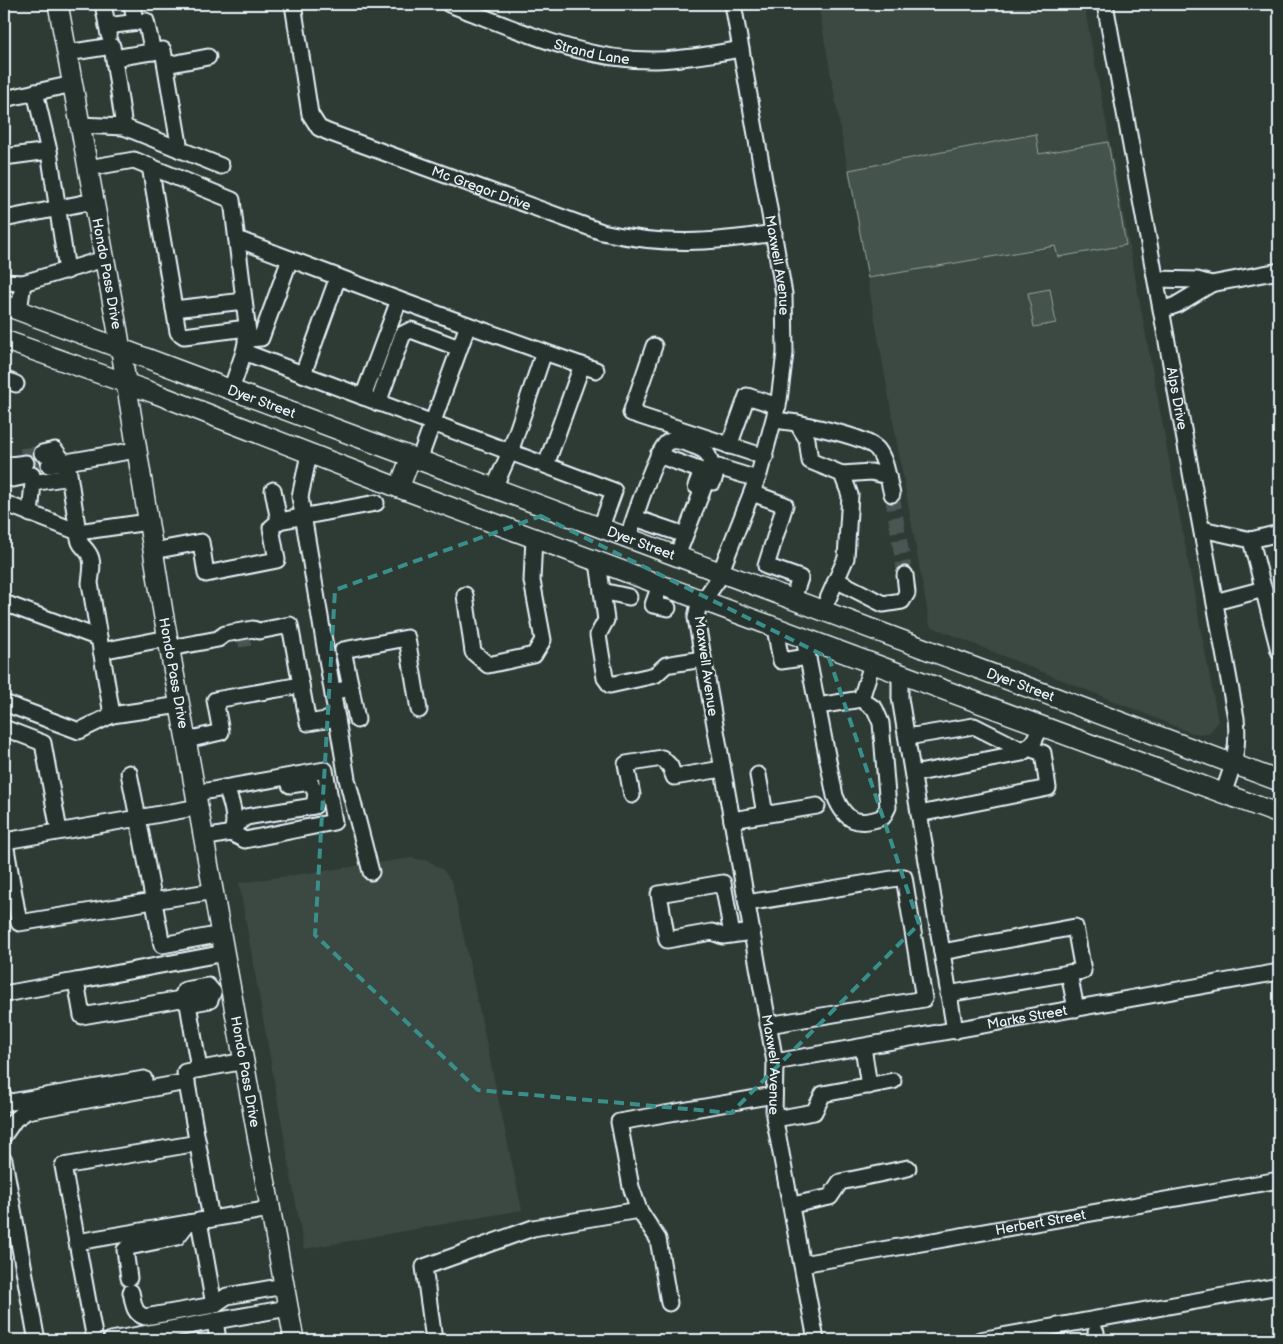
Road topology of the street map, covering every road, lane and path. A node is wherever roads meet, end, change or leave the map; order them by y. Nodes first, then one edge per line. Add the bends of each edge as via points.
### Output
1 (58, 4) edge
2 (103, 4) edge
3 (132, 4) edge
4 (292, 4) edge
5 (449, 4) edge
6 (733, 4) edge
7 (1105, 4) edge
8 (134, 22) junction
9 (107, 26) junction
10 (741, 49) junction
11 (113, 52) junction
12 (153, 52) junction
13 (67, 53) junction
14 (208, 57) dead end
15 (166, 65) junction
16 (73, 84) junction
17 (35, 92) junction
18 (4, 98) edge
19 (80, 125) junction
20 (124, 127) junction
21 (180, 150) junction
22 (49, 151) junction
23 (4, 157) edge
24 (150, 166) junction
25 (220, 166) dead end
26 (88, 168) junction
27 (94, 201) junction
28 (59, 208) junction
29 (4, 219) edge
30 (774, 233) junction
31 (236, 239) junction
32 (290, 259) junction
33 (104, 260) junction
34 (66, 271) junction
35 (1279, 271) edge
36 (338, 277) junction
37 (1156, 279) junction
38 (4, 282) edge
39 (23, 284) junction
40 (1211, 284) junction
41 (399, 300) junction
42 (244, 301) junction
43 (12, 308) edge
44 (174, 309) junction
45 (1162, 310) junction
46 (468, 325) junction
47 (4, 340) edge
48 (246, 340) junction
49 (654, 346) dead end
50 (460, 348) junction
51 (120, 349) junction
52 (544, 352) junction
53 (303, 374) junction
54 (125, 385) junction
55 (231, 390) junction
56 (363, 397) junction
57 (378, 402) junction
58 (776, 413) junction
59 (432, 423) junction
60 (798, 423) junction
61 (730, 446) junction
62 (136, 450) junction
63 (510, 452) junction
64 (309, 454) junction
65 (658, 455) junction
66 (764, 457) junction
67 (415, 458) junction
68 (546, 465) junction
69 (27, 466) tunnel mouth
70 (4, 471) edge
71 (842, 474) junction
72 (888, 476) junction
73 (69, 477) junction
74 (754, 486) junction
75 (399, 488) junction
76 (494, 488) junction
77 (273, 490) dead end
78 (892, 494) tunnel mouth
79 (4, 503) edge
80 (376, 503) dead end
81 (30, 514) junction
82 (303, 516) junction
83 (635, 518) junction
84 (279, 521) junction
85 (148, 522) junction
86 (601, 527) junction
87 (1202, 529) junction
88 (78, 532) junction
89 (682, 534) junction
90 (1279, 534) edge
91 (534, 537) junction
92 (628, 537) junction
93 (1251, 540) junction
94 (153, 551) junction
95 (676, 556) junction
96 (598, 562) junction
97 (766, 566) junction
98 (721, 572) junction
99 (905, 575) tunnel mouth
100 (836, 580) junction
101 (660, 584) junction
102 (759, 586) junction
103 (1264, 589) junction
104 (602, 591) junction
105 (465, 595) dead end
106 (629, 597) dead end
107 (793, 599) junction
108 (702, 600) junction
109 (1215, 602) junction
110 (4, 603) edge
111 (654, 606) dead end
112 (823, 610) junction
113 (776, 628) junction
114 (249, 636) junction
115 (804, 638) junction
116 (218, 639) junction
117 (169, 643) junction
118 (100, 644) junction
119 (1279, 651) edge
120 (808, 657) junction
121 (703, 659) junction
122 (872, 664) junction
123 (900, 674) junction
124 (301, 685) junction
125 (351, 688) junction
126 (332, 692) junction
127 (1061, 698) junction
128 (861, 699) junction
129 (4, 703) edge
130 (180, 705) junction
131 (818, 706) junction
132 (419, 710) dead end
133 (112, 714) junction
134 (337, 718) junction
135 (357, 720) dead end
136 (4, 728) edge
137 (1044, 728) junction
138 (907, 737) junction
139 (186, 740) junction
140 (1026, 749) junction
141 (1235, 764) junction
142 (345, 767) junction
143 (722, 769) junction
144 (325, 770) junction
145 (129, 774) dead end
146 (913, 774) junction
147 (758, 775) dead end
148 (1279, 781) edge
149 (227, 791) junction
150 (1222, 793) junction
151 (632, 795) dead end
152 (197, 800) junction
153 (816, 806) dead end
154 (765, 814) junction
155 (919, 814) junction
156 (1279, 814) edge
157 (138, 818) junction
158 (732, 820) junction
159 (233, 829) junction
160 (59, 832) junction
161 (204, 838) junction
162 (4, 839) edge
163 (371, 872) dead end
164 (214, 892) junction
165 (725, 895) junction
166 (746, 897) junction
167 (153, 901) junction
168 (752, 932) junction
169 (222, 934) junction
170 (732, 935) junction
171 (942, 952) junction
172 (225, 953) junction
173 (1279, 972) edge
174 (1069, 973) junction
175 (76, 982) junction
176 (232, 988) junction
177 (4, 994) edge
178 (948, 994) junction
179 (184, 1002) junction
180 (1076, 1009) junction
181 (768, 1025) junction
182 (955, 1031) junction
183 (863, 1047) junction
184 (245, 1061) junction
185 (775, 1062) junction
186 (191, 1074) junction
187 (893, 1081) dead end
188 (869, 1086) junction
189 (774, 1095) junction
190 (4, 1097) edge
191 (775, 1119) junction
192 (4, 1135) edge
193 (198, 1143) junction
194 (4, 1160) edge
195 (908, 1168) dead end
196 (1279, 1180) edge
197 (792, 1205) junction
198 (270, 1209) junction
199 (639, 1210) junction
200 (200, 1221) junction
201 (77, 1242) junction
202 (802, 1264) junction
203 (284, 1286) junction
204 (1279, 1286) edge
205 (669, 1303) dead end
206 (214, 1305) junction
207 (288, 1308) junction
208 (215, 1321) junction
209 (120, 1339) edge
210 (39, 1340) edge
211 (95, 1340) edge
212 (218, 1340) edge
213 (294, 1340) edge
214 (434, 1340) edge
215 (816, 1340) edge
216 (980, 1340) edge

1 - 13 main road, Hondo Pass Drive
2 - 9 street
3 - 8 street
4 - 30 street, Mc Gregor Drive via 310,114 316,125 328,132 602,232 688,243
5 - 10 street, Strand Lane via 565,48 590,54 657,60
6 - 10 street, Maxwell Avenue
7 - 37 street, Alps Drive
8 - 9 street
8 - 12 street via 146,21
9 - 11 street
10 - 30 street, Maxwell Avenue
11 - 12 street
11 - 13 street
11 - 20 street
12 - 15 street via 163,50
13 - 16 main road, Hondo Pass Drive
14 - 15 street
15 - 21 street
16 - 17 street
16 - 19 main road, Hondo Pass Drive
17 - 18 street
17 - 22 street
19 - 20 street
19 - 26 main road, Hondo Pass Drive
20 - 21 street
21 - 25 street
22 - 23 street
22 - 28 street
24 - 26 street via 134,160
24 - 31 street via 232,200
24 - 44 street
26 - 27 main road, Hondo Pass Drive
27 - 28 street
27 - 33 main road, Hondo Pass Drive
28 - 29 street
28 - 34 street
30 - 58 street, Maxwell Avenue via 784,294 785,353
31 - 32 street
31 - 42 street
32 - 36 street
32 - 48 street via 261,338
33 - 34 street
33 - 51 main road, Hondo Pass Drive
34 - 39 street
35 - 40 street
36 - 41 street
36 - 53 street
37 - 40 street via 1197,280
37 - 45 street, Alps Drive
38 - 39 street
39 - 43 street
40 - 45 street
41 - 46 street
41 - 56 street
42 - 44 street
42 - 48 street
43 - 51 main road, Dyer Street
44 - 48 street via 178,332 184,336
45 - 87 street, Alps Drive
46 - 50 street
46 - 52 street
47 - 54 main road
48 - 53 street
48 - 55 street
49 - 61 street via 630,413
50 - 57 street via 411,330 403,334
50 - 59 street
51 - 54 main road, Hondo Pass Drive
51 - 55 main road, Dyer Street
52 - 63 street
52 - 68 street via 589,367
53 - 56 street
54 - 62 main road, Hondo Pass Drive
54 - 64 main road via 154,393
55 - 67 main road, Dyer Street
56 - 57 street
57 - 59 street
58 - 60 street
58 - 61 street via 746,396
58 - 66 street, Maxwell Avenue
59 - 63 street
59 - 67 street
60 - 71 street via 807,439 810,461
60 - 72 street via 858,439 877,448
61 - 66 street
62 - 73 street via 53,462
62 - 85 main road, Hondo Pass Drive
63 - 68 street
63 - 76 street
64 - 75 main road
64 - 82 street via 300,497
65 - 83 street
65 - 89 street via 702,471
65 - 89 street via 666,443 674,440 705,450 710,458 711,468
66 - 74 street, Maxwell Avenue
67 - 75 main road
67 - 76 main road, Dyer Street
68 - 86 street via 614,491
69 - 70 street
71 - 72 street via 871,472
71 - 100 street via 850,495 846,558
72 - 78 street
73 - 81 street via 33,483
73 - 88 street
74 - 89 street via 718,466 693,537
74 - 97 street via 785,505
74 - 98 street, Maxwell Avenue
75 - 91 main road
76 - 86 main road, Dyer Street
77 - 84 street
79 - 81 street
80 - 82 street
81 - 88 street
82 - 84 street
82 - 126 street
83 - 89 street
83 - 92 street
84 - 94 street via 271,528 277,560 206,574 200,542
85 - 88 street
85 - 94 main road, Hondo Pass Drive
86 - 92 main road, Dyer Street
87 - 93 street
87 - 109 street, Alps Drive
88 - 118 street via 79,544 89,553 92,562 90,583
89 - 95 street
90 - 93 street
91 - 96 main road
91 - 105 street via 532,581 543,640 534,655 488,665 473,652
92 - 95 main road, Dyer Street
93 - 103 street
94 - 117 main road, Hondo Pass Drive
95 - 98 main road, Dyer Street
96 - 101 main road
96 - 104 street
97 - 102 street
97 - 107 street via 800,578
98 - 102 main road, Dyer Street
98 - 108 street, Maxwell Avenue
99 - 100 street via 907,593 902,601 883,604
100 - 112 street
101 - 108 main road
101 - 111 street
102 - 107 main road, Dyer Street
103 - 109 street
103 - 119 street
104 - 106 street
104 - 121 street via 606,620 598,635 605,678 610,685 655,675 671,664
107 - 112 main road, Dyer Street
108 - 113 main road
108 - 121 street, Maxwell Avenue via 696,618
109 - 141 street, Alps Drive via 1236,718
110 - 118 street
112 - 127 main road, Dyer Street
113 - 115 main road
113 - 120 street via 781,661
114 - 116 street via 228,642
114 - 116 street via 253,629 225,634
114 - 124 street via 290,625
115 - 120 street
115 - 122 main road
116 - 117 street
117 - 118 street
117 - 130 main road, Hondo Pass Drive
118 - 133 street
120 - 131 street
121 - 143 street, Maxwell Avenue
122 - 123 main road
122 - 128 street
123 - 137 main road
123 - 138 street via 900,698
124 - 134 street via 308,723
124 - 139 street via 215,700 222,732
125 - 126 street
125 - 132 street via 342,650 407,638
125 - 135 street
126 - 134 street
127 - 137 main road
127 - 141 main road, Dyer Street
128 - 131 street
128 - 131 street via 874,709 881,724 887,780 888,807 883,817 869,822 852,820 842,812 835,796
129 - 133 street via 79,731
130 - 133 street
130 - 139 main road, Hondo Pass Drive
134 - 142 street
136 - 160 street via 43,743
137 - 140 street
137 - 150 main road
138 - 140 street via 974,726
138 - 146 street
139 - 152 main road, Hondo Pass Drive
140 - 146 street via 1012,755
140 - 155 street via 1043,753 1048,788
141 - 148 main road, Dyer Street
141 - 150 street, Alps Drive
142 - 144 street
142 - 163 street
143 - 151 street via 674,778 670,766 662,758 626,764
143 - 158 street, Maxwell Avenue
144 - 149 street
144 - 159 street via 334,822 245,840
145 - 157 street
146 - 155 street
147 - 154 street
149 - 152 street
149 - 159 street
149 - 159 street via 310,782 316,793 314,806 246,817
150 - 156 main road
152 - 157 street
152 - 161 main road, Hondo Pass Drive
153 - 154 street
154 - 158 street
155 - 171 street
157 - 160 street
157 - 167 street
158 - 166 street, Maxwell Avenue
159 - 161 street
160 - 162 street
161 - 164 main road, Hondo Pass Drive
162 - 167 street via 19,923
164 - 167 street
164 - 169 main road, Hondo Pass Drive
165 - 166 street
165 - 170 street
165 - 170 street via 723,883 659,894 667,940 712,932
166 - 168 street, Maxwell Avenue
166 - 181 street via 904,877 924,999
167 - 169 street via 162,945
168 - 170 street
168 - 181 street, Maxwell Avenue
169 - 172 main road, Hondo Pass Drive
171 - 174 street via 1075,927 1083,971
171 - 178 street
172 - 175 street
172 - 176 main road, Hondo Pass Drive
173 - 180 street, Marks Street
174 - 178 street
174 - 180 street
175 - 177 street
175 - 179 street via 82,1016
176 - 179 street via 213,992 208,986 185,990
176 - 184 main road, Hondo Pass Drive
178 - 182 street
179 - 186 street
180 - 182 street, Marks Street
181 - 185 street, Maxwell Avenue
182 - 183 street, Marks Street
183 - 185 street, Marks Street
183 - 188 street
184 - 186 street
184 - 198 main road, Hondo Pass Drive
185 - 189 street, Maxwell Avenue
186 - 190 street via 5,1104
186 - 192 street via 27,1111 15,1119
186 - 193 street
187 - 188 street
188 - 191 street via 823,1094 814,1112
189 - 191 street, Maxwell Avenue
189 - 199 street via 619,1122 631,1187
191 - 197 street, Maxwell Avenue
193 - 200 street
193 - 201 street via 64,1166
194 - 210 street
195 - 197 street via 840,1182 830,1197
196 - 202 street, Herbert Street
197 - 202 street, Maxwell Avenue
198 - 200 street
198 - 203 main road, Hondo Pass Drive
199 - 205 street via 658,1239
199 - 214 street via 533,1228 424,1267
200 - 201 street
200 - 206 street
200 - 206 street via 177,1237 125,1250 130,1285 135,1310 138,1315 146,1317
201 - 211 street
202 - 215 street, Maxwell Avenue
203 - 206 street via 227,1296
203 - 207 main road, Hondo Pass Drive
204 - 216 street
207 - 208 street
207 - 213 main road, Hondo Pass Drive
208 - 209 street
208 - 212 street

